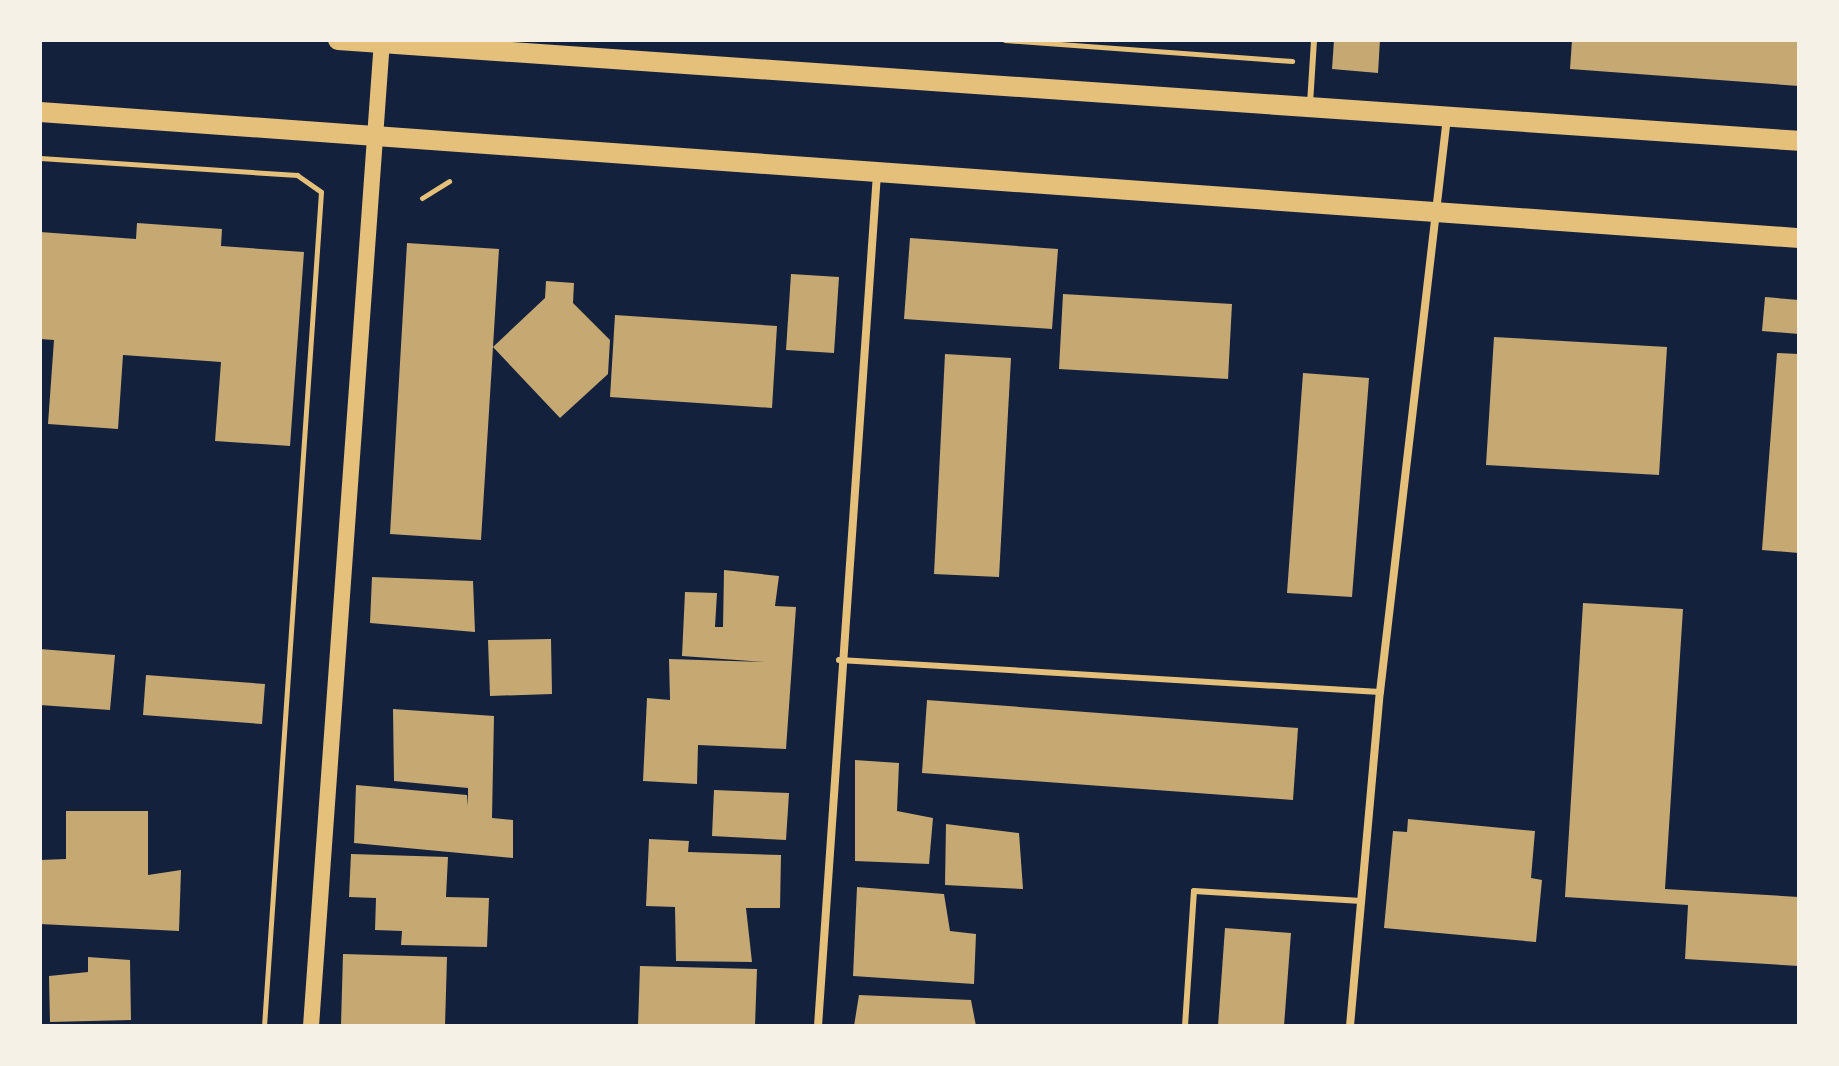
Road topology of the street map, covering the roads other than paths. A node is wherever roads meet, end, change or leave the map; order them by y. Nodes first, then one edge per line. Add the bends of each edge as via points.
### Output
1 (338, 40) edge
2 (1314, 40) edge
3 (382, 42) edge
4 (1310, 107) junction
5 (40, 112) edge
6 (1447, 117) junction
7 (375, 137) junction
8 (1799, 141) edge
9 (877, 172) junction
10 (1434, 212) junction
11 (1799, 238) edge
12 (839, 660) junction
13 (1380, 692) junction
14 (1362, 901) junction
15 (311, 1026) edge
16 (818, 1026) edge
17 (1185, 1026) edge
18 (1350, 1026) edge

1 - 3 main road
2 - 4 lane
3 - 4 main road
3 - 7 main road
4 - 6 main road
5 - 7 main road
6 - 8 main road
6 - 10 street
7 - 9 main road
7 - 15 main road
9 - 10 main road
9 - 12 street
10 - 11 main road
10 - 13 street
12 - 13 lane
12 - 16 street
13 - 14 street
14 - 17 lane via 1194,891
14 - 18 street

